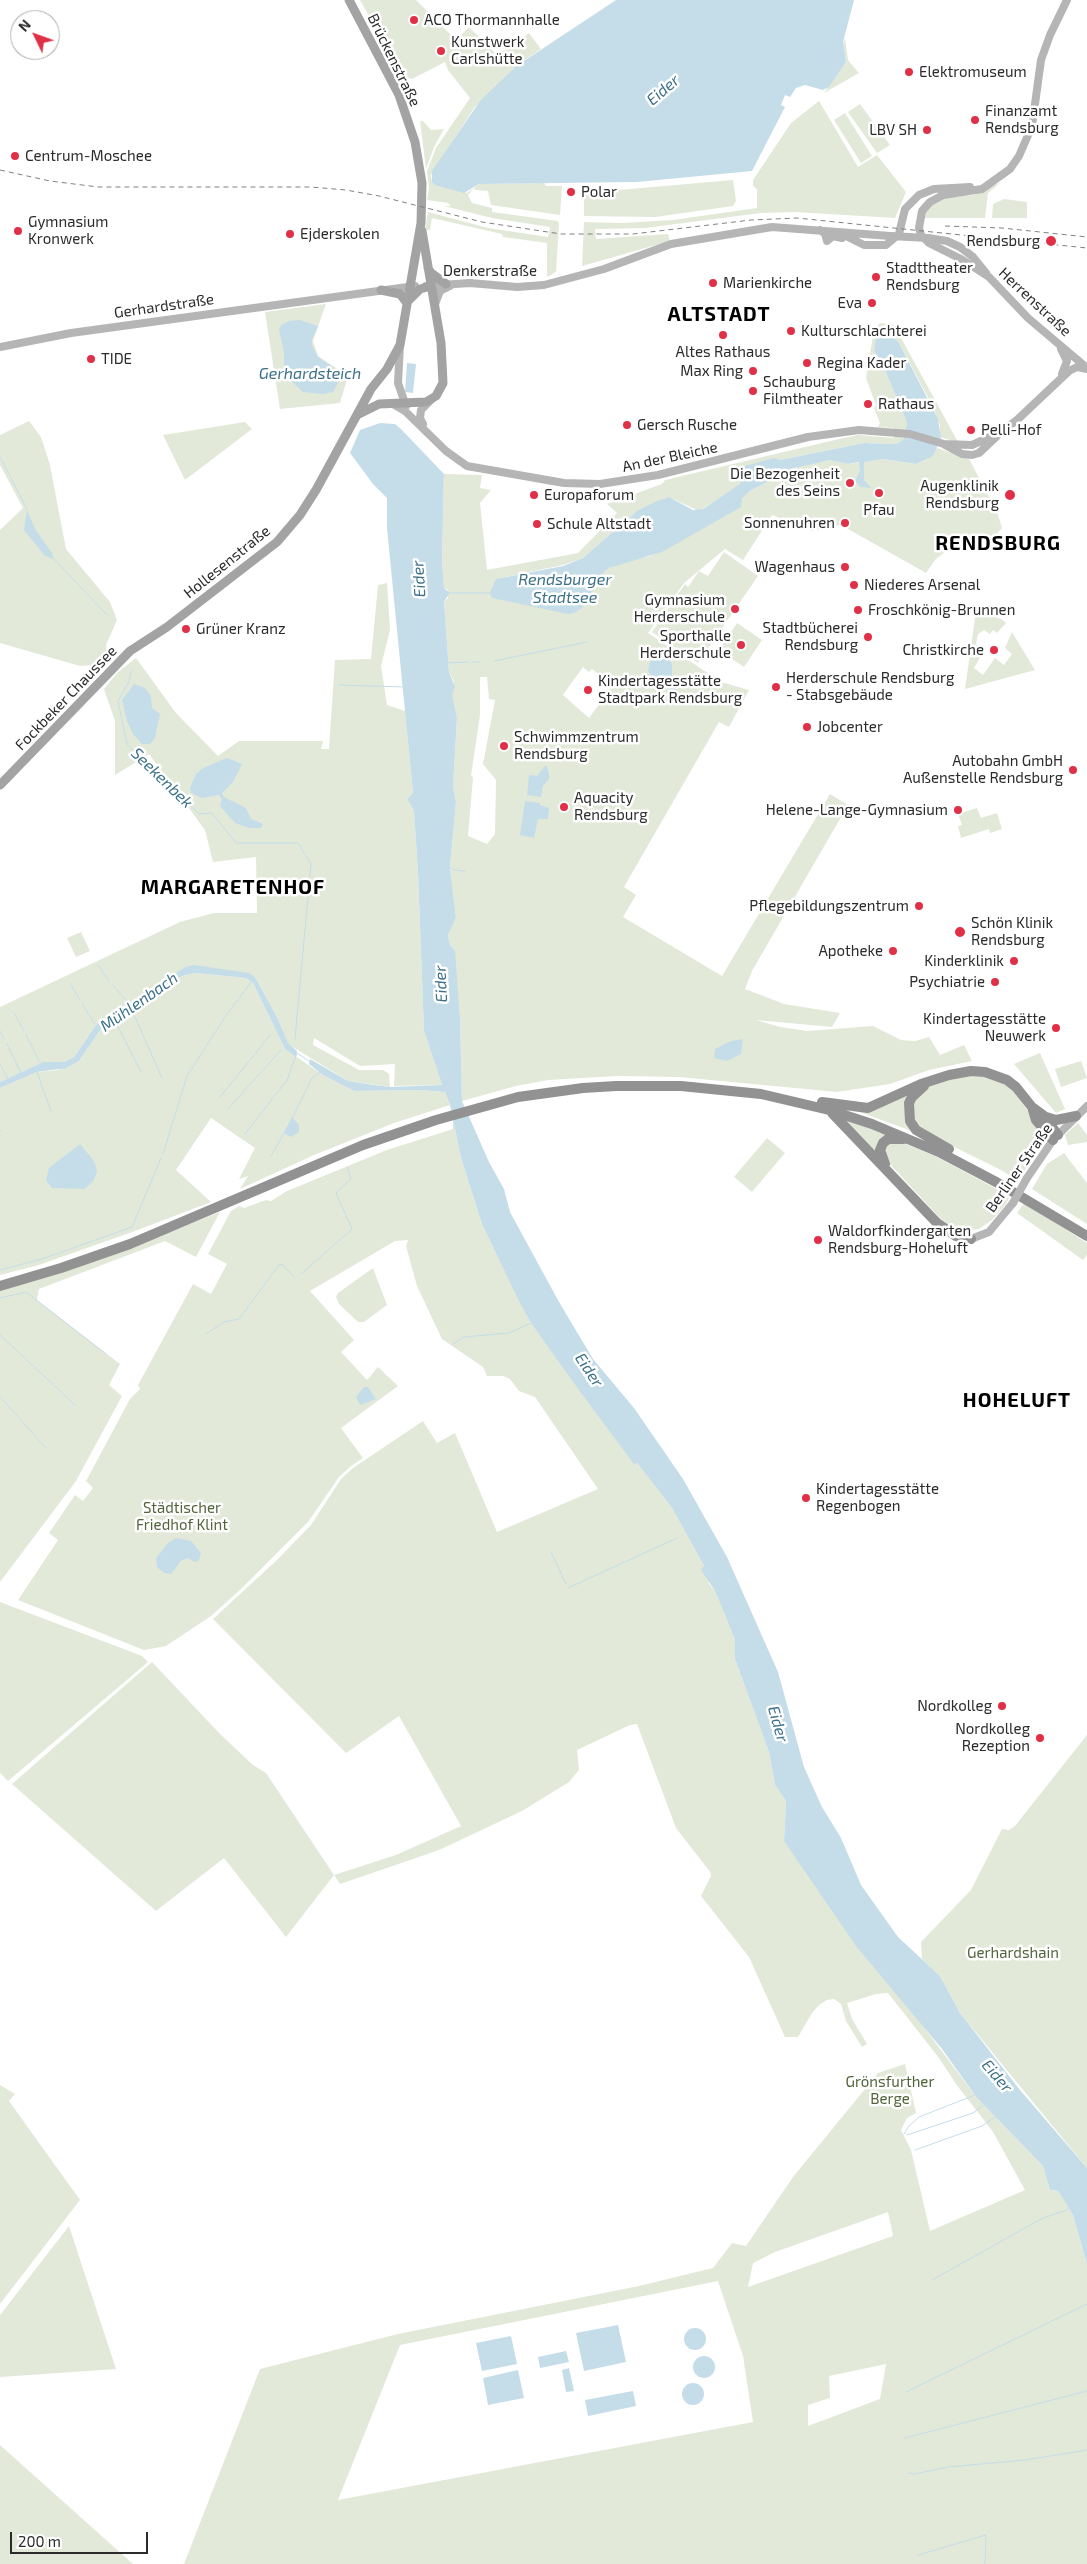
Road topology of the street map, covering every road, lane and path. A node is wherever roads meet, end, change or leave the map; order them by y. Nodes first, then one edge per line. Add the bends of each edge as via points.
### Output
1 (349, 0) edge
2 (1067, 0) edge
3 (936, 193) junction
4 (421, 223) junction
5 (818, 229) junction
6 (840, 233) junction
7 (858, 243) junction
8 (426, 263) junction
9 (989, 277) junction
10 (446, 284) junction
11 (460, 284) junction
12 (431, 286) junction
13 (381, 290) junction
14 (412, 294) junction
15 (433, 304) junction
16 (1055, 341) junction
17 (400, 345) junction
18 (0, 347) edge
19 (1087, 368) edge
20 (1058, 380) junction
21 (436, 396) junction
22 (404, 402) junction
23 (393, 404) junction
24 (410, 415) junction
25 (355, 416) junction
26 (426, 430) junction
27 (1001, 432) junction
28 (944, 444) junction
29 (130, 651) joint
30 (0, 785) edge
31 (929, 1082) junction
32 (827, 1106) junction
33 (1087, 1106) edge
34 (1032, 1107) junction
35 (1043, 1115) junction
36 (1076, 1116) junction
37 (1055, 1137) junction
38 (912, 1140) junction
39 (937, 1144) junction
40 (891, 1173) junction
41 (225, 1202) junction
42 (1087, 1229) edge
43 (1087, 1236) edge
44 (971, 1238) joint
45 (0, 1280) edge
46 (0, 1286) edge

1 - 4 main road, Brückenstraße via 394,84 408,119 422,183
2 - 3 main road via 1041,60 1028,138 1010,168 989,183
3 - 7 main road via 923,192 911,201 899,234 886,245 871,247
3 - 9 main road, Herrenstraße via 924,208 919,228 924,239
4 - 8 main road, Brückenstraße
4 - 14 main road, Brückenstraße
5 - 6 main road, Denkerstraße
5 - 7 main road via 825,234 827,241 838,237
5 - 11 main road, Denkerstraße via 772,227 685,240 604,269 544,285
6 - 7 main road
6 - 9 main road, bridge via 947,241 960,247
8 - 10 main road via 431,273
8 - 12 main road, Brückenstraße
9 - 16 main road, Herrenstraße
10 - 11 main road, Denkerstraße
10 - 12 main road, Denkerstraße
11 - 15 main road via 440,291
12 - 14 main road
12 - 15 main road, Brückenstraße
13 - 14 main road, Gerhardstraße
13 - 14 main road via 398,293 405,298
13 - 18 main road, Gerhardstraße via 71,333
14 - 15 main road via 420,294
14 - 17 main road, Brückenstraße
15 - 21 main road, Brückenstraße via 441,343 443,383
16 - 19 main road, Herrenstraße
16 - 20 main road via 1067,360 1067,367
17 - 22 main road, An der Bleiche via 398,383
17 - 25 main road, Hollesenstraße
19 - 20 main road via 1077,367
20 - 27 main road
21 - 22 main road via 426,402
21 - 26 main road via 420,414
22 - 23 main road
22 - 24 main road, An der Bleiche
23 - 24 main road
23 - 25 main road via 379,404
24 - 26 main road, An der Bleiche
25 - 29 main road, Hollesenstraße via 316,490 277,542 167,627
26 - 28 main road, An der Bleiche via 456,459 475,469 582,484 630,481 808,437 859,430 910,434
27 - 28 main road, An der Bleiche via 967,446
27 - 28 main road via 989,445 972,455 962,454
29 - 30 main road, Fockbeker Chaussee
31 - 32 highway via 868,1108
31 - 34 highway via 960,1073 985,1072 1006,1080
31 - 39 highway via 912,1097 908,1112 916,1130
32 - 38 highway
32 - 39 highway via 874,1118
32 - 40 highway
32 - 41 highway via 761,1094 647,1085 583,1088 484,1102 341,1148
33 - 36 main road, Berliner Straße
34 - 35 highway
34 - 37 highway via 1036,1120
35 - 36 highway via 1056,1120
35 - 37 highway
36 - 37 main road, Berliner Straße
37 - 44 main road, Berliner Straße, bridge via 989,1232
38 - 40 highway via 888,1139 881,1146 881,1156
38 - 43 highway via 998,1183
39 - 42 highway
40 - 44 highway via 945,1230
41 - 45 highway via 119,1242
41 - 46 highway via 130,1244

